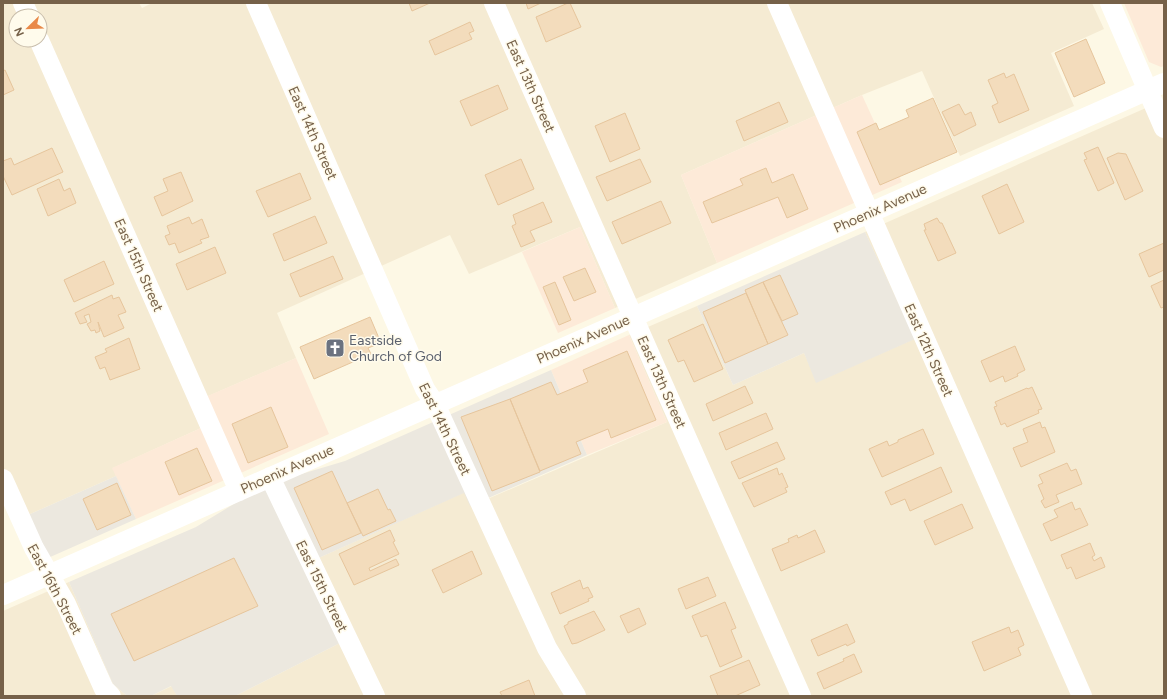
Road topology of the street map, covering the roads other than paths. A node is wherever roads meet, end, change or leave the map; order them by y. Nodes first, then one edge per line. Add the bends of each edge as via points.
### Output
1 (256, 3) edge
2 (494, 3) edge
3 (777, 3) edge
4 (1110, 3) edge
5 (43, 48) edge
6 (1156, 86) edge
7 (1164, 128) edge
8 (869, 212) junction
9 (633, 317) junction
10 (435, 404) junction
11 (270, 477) junction
12 (3, 480) edge
13 (239, 490) junction
14 (49, 574) junction
15 (3, 595) edge
16 (111, 696) edge
17 (375, 696) edge
18 (576, 696) edge
19 (802, 696) edge
20 (1082, 696) edge

1 - 10 street, East 14th Street via 425,389
2 - 9 street, East 13th Street
3 - 8 street, East 12th Street
4 - 6 street
5 - 13 street, East 15th Street
6 - 7 street
6 - 8 street, Phoenix Avenue
8 - 9 street, Phoenix Avenue
8 - 20 street, East 12th Street
9 - 10 street, Phoenix Avenue
9 - 19 street, East 13th Street
10 - 11 street, Phoenix Avenue
10 - 18 street, East 14th Street via 547,648
11 - 13 street, Phoenix Avenue
11 - 17 street, East 15th Street
12 - 14 street, East 16th Street via 34,548
13 - 14 street, Phoenix Avenue
14 - 15 street, Phoenix Avenue
14 - 16 street, East 16th Street via 66,604 104,689

